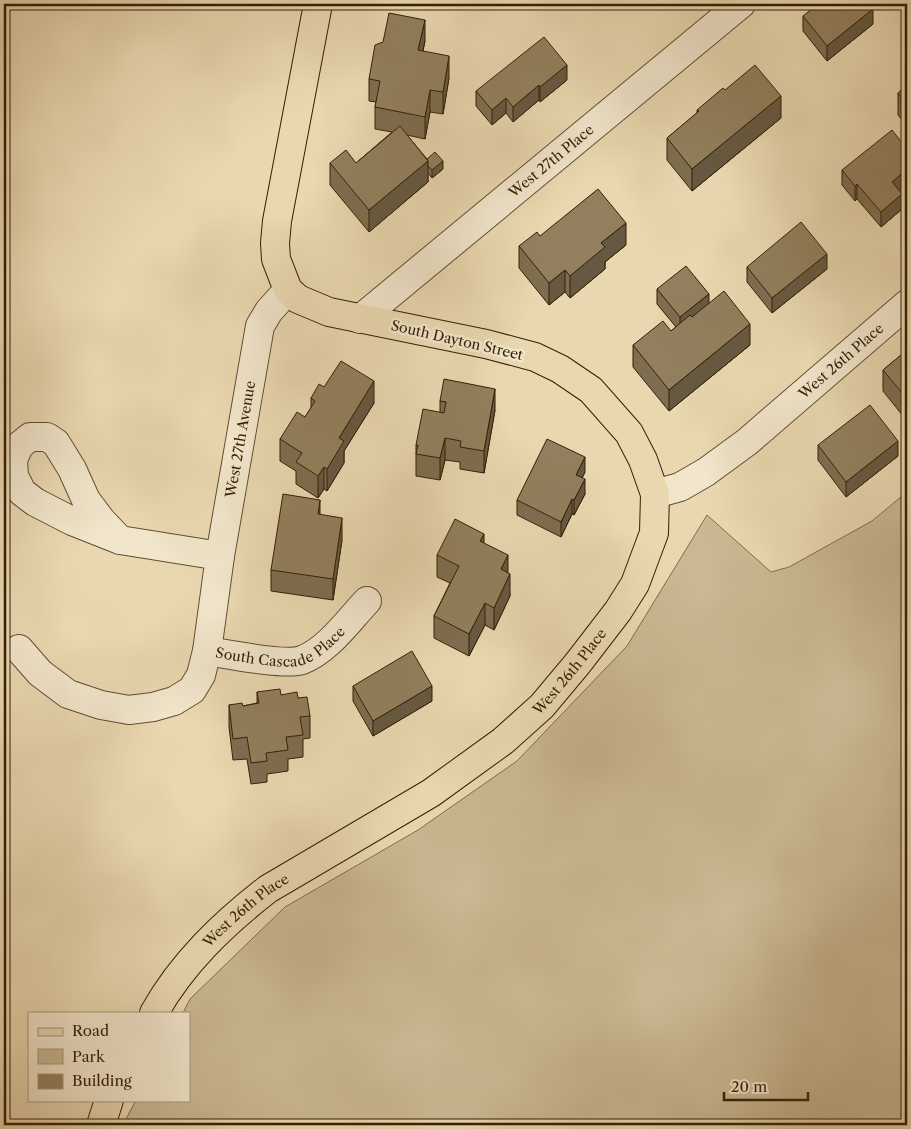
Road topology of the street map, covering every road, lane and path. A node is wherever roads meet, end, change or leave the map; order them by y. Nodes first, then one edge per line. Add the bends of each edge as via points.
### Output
1 (318, 4) edge
2 (741, 4) edge
3 (288, 290) junction
4 (907, 304) edge
5 (360, 319) junction
6 (655, 494) junction
7 (120, 540) dead end
8 (220, 556) junction
9 (367, 601) dead end
10 (18, 649) dead end
11 (207, 651) junction
12 (159, 1003) edge
13 (108, 1102) edge
14 (101, 1125) edge

1 - 3 main road via 277,221 276,259
2 - 5 street, West 27th Place
3 - 5 main road, South Dayton Street via 313,307
3 - 8 street, West 27th Avenue via 260,326
4 - 6 street, West 26th Place via 747,442 680,487
5 - 6 main road, South Dayton Street via 486,344 560,369 591,390 629,433
6 - 12 main road, West 26th Place via 654,533 635,584 618,611 542,706 503,741 431,793 268,889 195,954
7 - 8 street
8 - 11 street, West 27th Avenue
9 - 11 street, South Cascade Place via 322,648 302,660 289,662
10 - 11 street, West 27th Avenue via 40,673 68,694 101,706 129,710 174,701 192,690 201,675
13 - 14 main road

